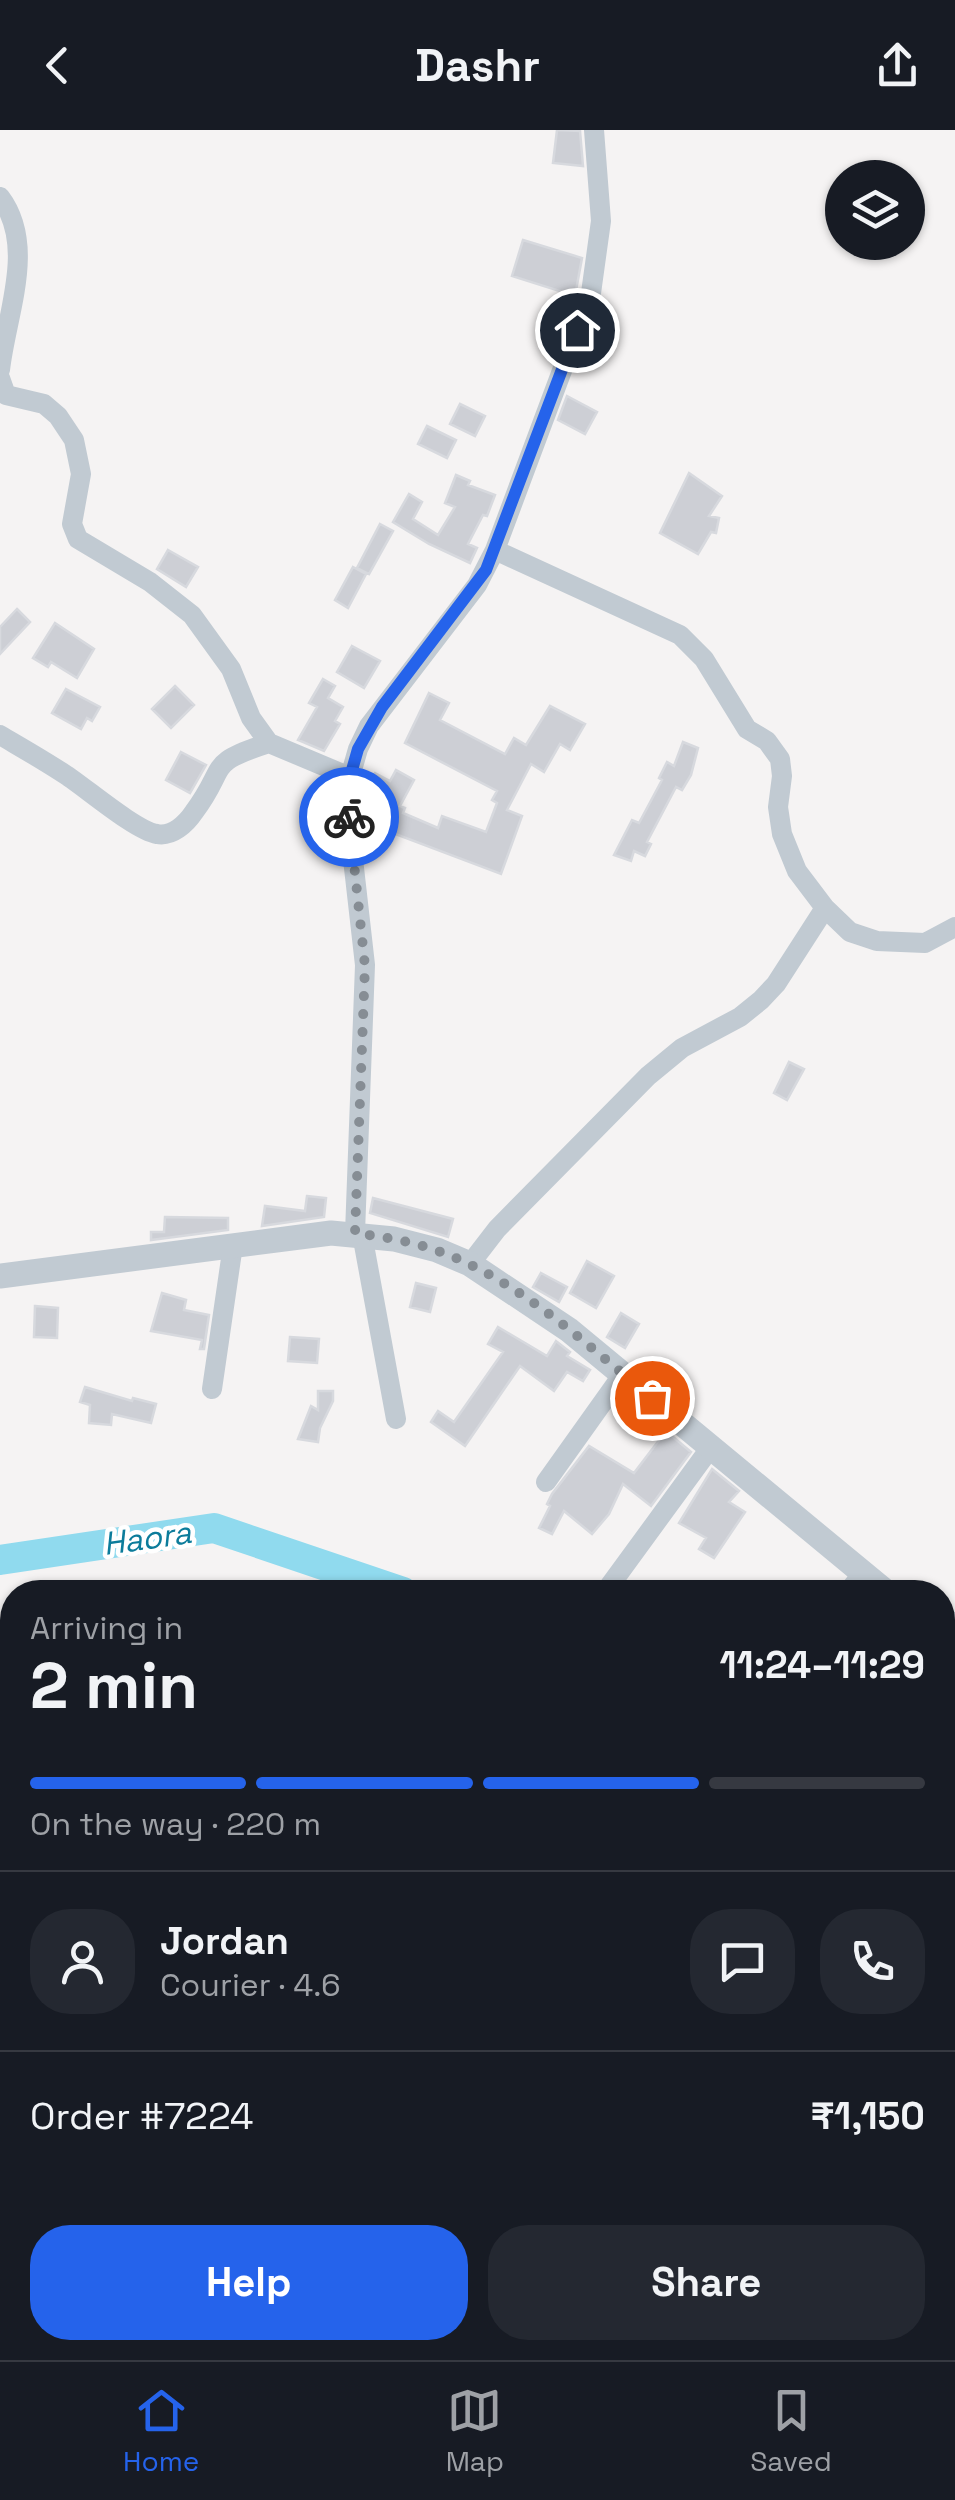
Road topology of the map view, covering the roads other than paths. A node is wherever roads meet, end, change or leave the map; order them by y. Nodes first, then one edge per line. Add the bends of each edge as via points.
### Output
1 (594, 130) edge
2 (0, 197) edge
3 (0, 370) edge
4 (0, 378) edge
5 (495, 550) junction
6 (0, 736) edge
7 (269, 744) junction
8 (350, 777) junction
9 (825, 908) junction
10 (955, 927) edge
11 (359, 1234) junction
12 (233, 1245) junction
13 (470, 1264) junction
14 (0, 1276) edge
15 (623, 1374) junction
16 (212, 1389) dead end
17 (396, 1419) dead end
18 (711, 1447) junction
19 (546, 1482) dead end
20 (614, 1580) edge
21 (853, 1580) edge

1 - 5 street via 601,221 591,293
2 - 3 street via 16,226 18,256
4 - 7 street via 6,395 44,404 74,440 80,474 75,535 192,615 231,670
5 - 8 street via 477,585 370,726
5 - 9 street via 694,647 747,729 780,759 782,834 797,871
6 - 7 street via 147,831 163,834 193,814 221,762
7 - 8 street
8 - 11 street via 366,1005
9 - 10 street via 850,932 877,941 925,943
9 - 13 street via 769,992 648,1076
11 - 12 street
11 - 13 street
11 - 17 street
12 - 14 street
12 - 16 street
13 - 15 street
15 - 18 street
15 - 19 street
18 - 20 street
18 - 21 street

